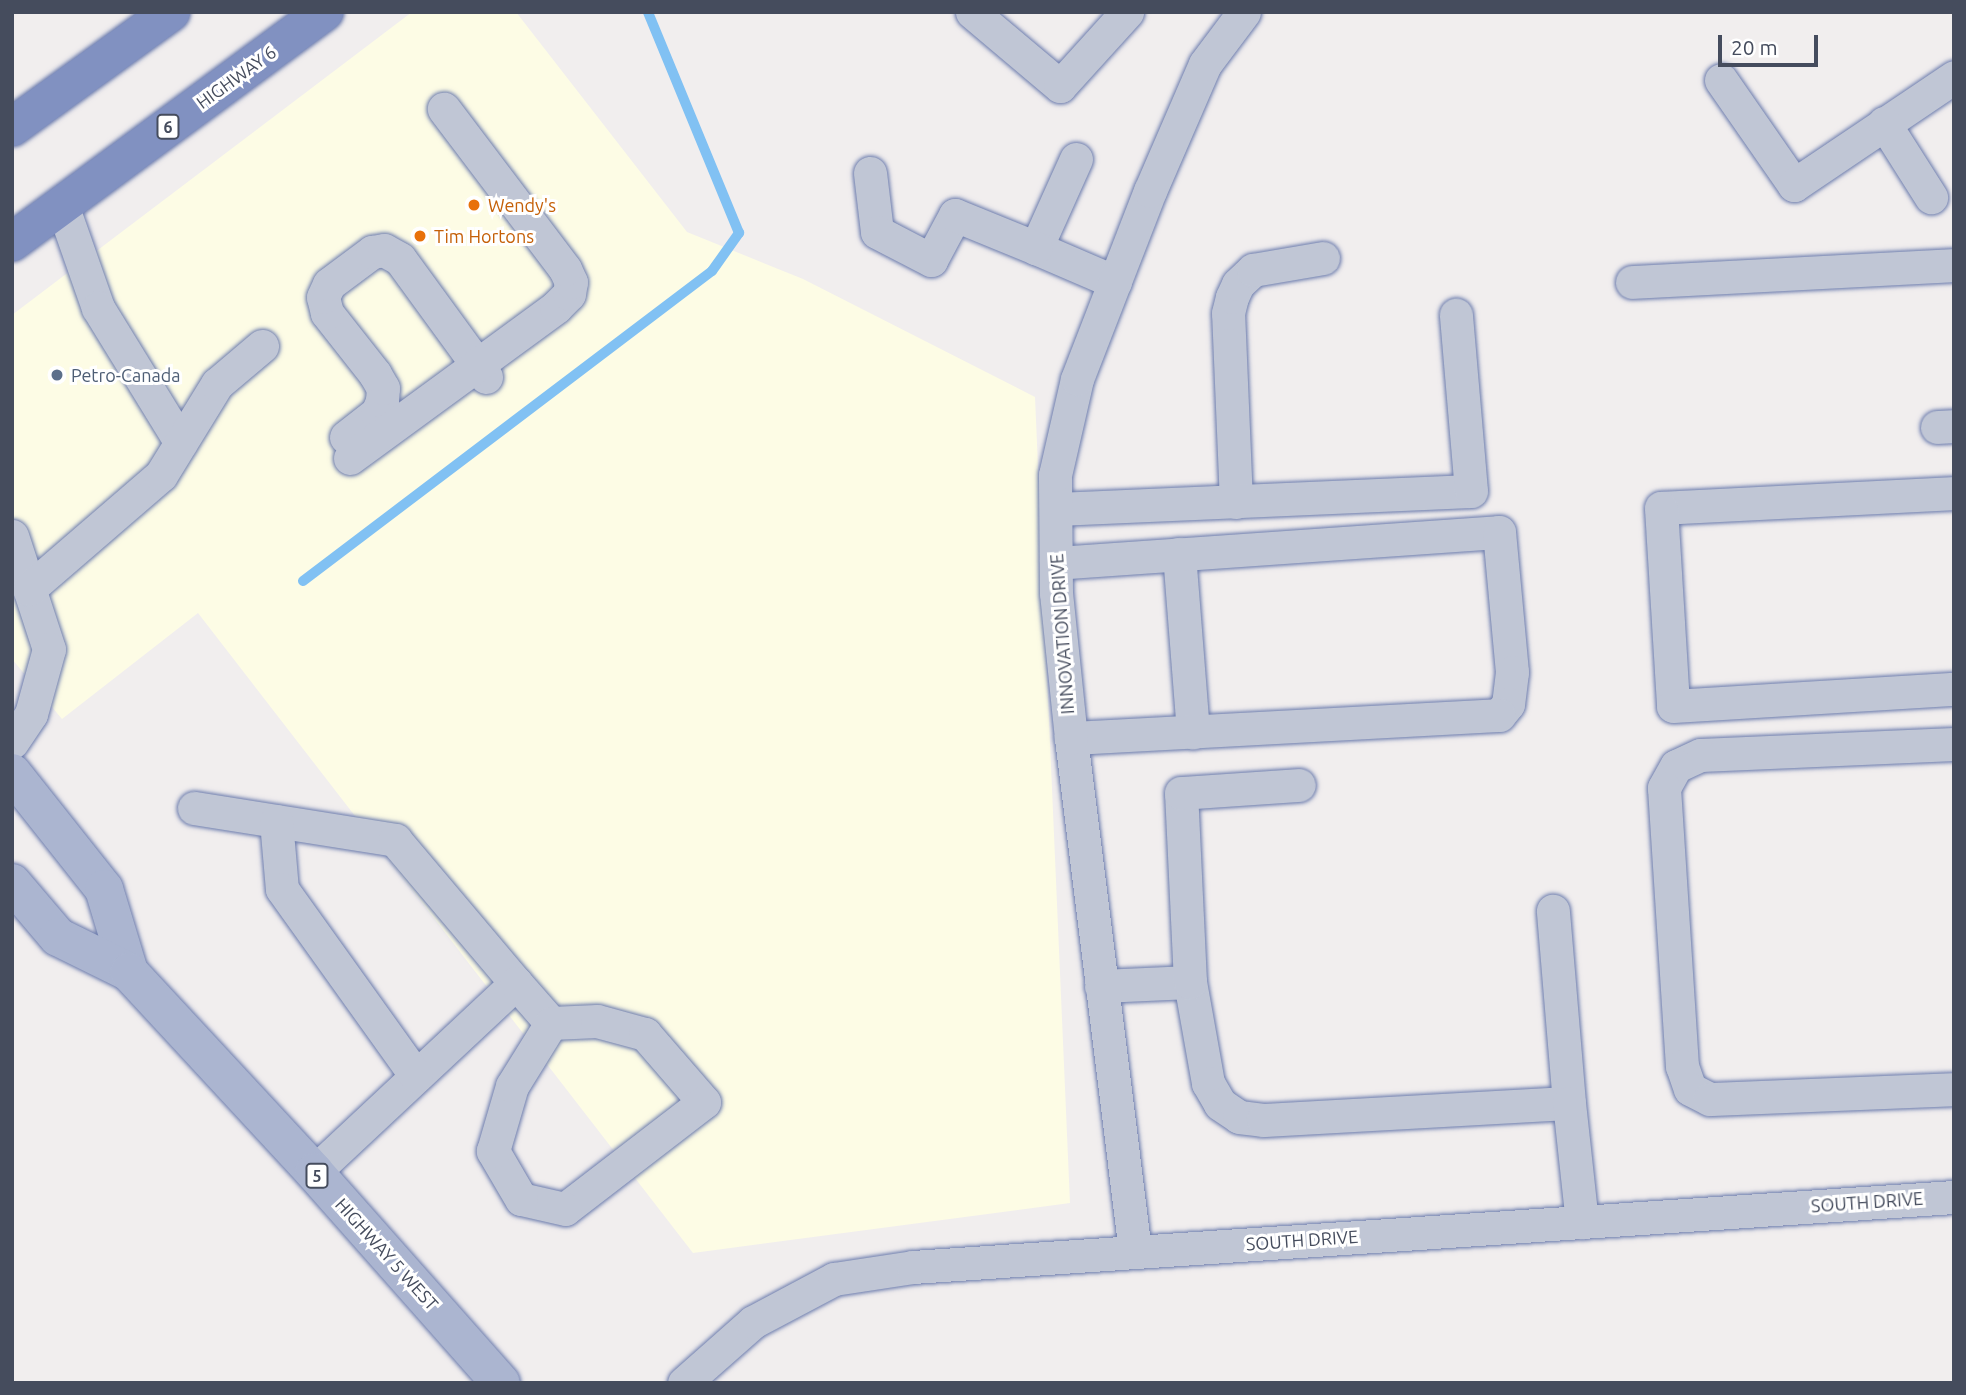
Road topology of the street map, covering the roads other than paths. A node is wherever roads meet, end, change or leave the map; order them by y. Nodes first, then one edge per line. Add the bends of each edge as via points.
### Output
1 (171, 12) edge
2 (324, 12) edge
3 (972, 12) edge
4 (1128, 12) edge
5 (1244, 12) edge
6 (1954, 77) edge
7 (1721, 80) dead end
8 (444, 109) dead end
9 (1884, 122) junction
10 (12, 127) edge
11 (1076, 159) dead end
12 (870, 173) dead end
13 (1931, 197) dead end
14 (62, 205) junction
15 (12, 242) edge
16 (1036, 248) junction
17 (1323, 258) dead end
18 (1954, 265) edge
19 (1115, 282) junction
20 (1632, 282) dead end
21 (1456, 315) dead end
22 (262, 346) dead end
23 (481, 371) junction
24 (181, 443) junction
25 (1954, 493) edge
26 (1237, 502) junction
27 (1056, 509) junction
28 (12, 536) edge
29 (1179, 554) junction
30 (1056, 563) junction
31 (29, 589) junction
32 (1954, 689) edge
33 (1193, 732) junction
34 (1071, 738) junction
35 (12, 742) edge
36 (1954, 744) edge
37 (12, 773) edge
38 (1298, 785) dead end
39 (194, 808) dead end
40 (276, 821) junction
41 (12, 883) edge
42 (1553, 911) dead end
43 (129, 972) junction
44 (1190, 982) junction
45 (516, 983) junction
46 (1101, 986) junction
47 (551, 1023) junction
48 (416, 1076) junction
49 (1954, 1089) edge
50 (1569, 1103) junction
51 (314, 1172) junction
52 (1954, 1196) edge
53 (1582, 1222) junction
54 (1135, 1251) junction
55 (502, 1383) edge
56 (684, 1383) edge

1 - 10 highway
2 - 14 highway, HIGHWAY 6 / 6
3 - 4 street via 1060,86
5 - 19 street, INNOVATION DRIVE via 1205,64
6 - 9 street
7 - 9 street via 1794,185
8 - 23 street via 571,282 569,293 556,307
9 - 13 street
11 - 16 street
12 - 16 street via 877,232 931,260 955,215
14 - 15 highway, HIGHWAY 6 / 6
14 - 24 street via 98,309
16 - 19 street
17 - 26 street via 1253,270 1232,297 1228,313
18 - 20 street
19 - 27 street, INNOVATION DRIVE via 1077,379 1055,475
21 - 26 street via 1471,491
22 - 24 street via 217,384
23 - 23 street via 400,259 384,250 372,252 329,284 323,297 327,313 383,388 377,413 344,450
24 - 31 street via 161,475
25 - 32 street via 1661,508 1673,706
26 - 27 street
27 - 30 street, INNOVATION DRIVE
28 - 31 street
29 - 30 street
29 - 33 street
29 - 33 street via 1499,533 1512,672 1508,704 1499,715
30 - 34 street, INNOVATION DRIVE
31 - 35 street via 49,649 31,714
33 - 34 street
34 - 46 street, INNOVATION DRIVE
36 - 49 street via 1700,755 1676,766 1664,788 1682,1066 1690,1089 1710,1099
37 - 43 main road, HIGHWAY 5 WEST / 5 via 104,889
38 - 44 street via 1181,793
39 - 40 street
40 - 45 street via 395,840
40 - 48 street via 282,889
41 - 43 main road, HIGHWAY 5 WEST / 5 via 58,937
42 - 50 street
43 - 51 main road, HIGHWAY 5 WEST / 5
44 - 46 street
44 - 50 street via 1208,1083 1220,1104 1238,1117 1264,1120
45 - 47 street
45 - 48 street
46 - 54 street, INNOVATION DRIVE
47 - 47 street via 597,1021 645,1034 704,1102 565,1209 521,1199 493,1151 513,1086
48 - 51 street
50 - 53 street
51 - 55 main road, HIGHWAY 5 WEST / 5
52 - 53 street, SOUTH DRIVE
53 - 54 street, SOUTH DRIVE
54 - 56 street, SOUTH DRIVE via 913,1267 834,1279 753,1322

